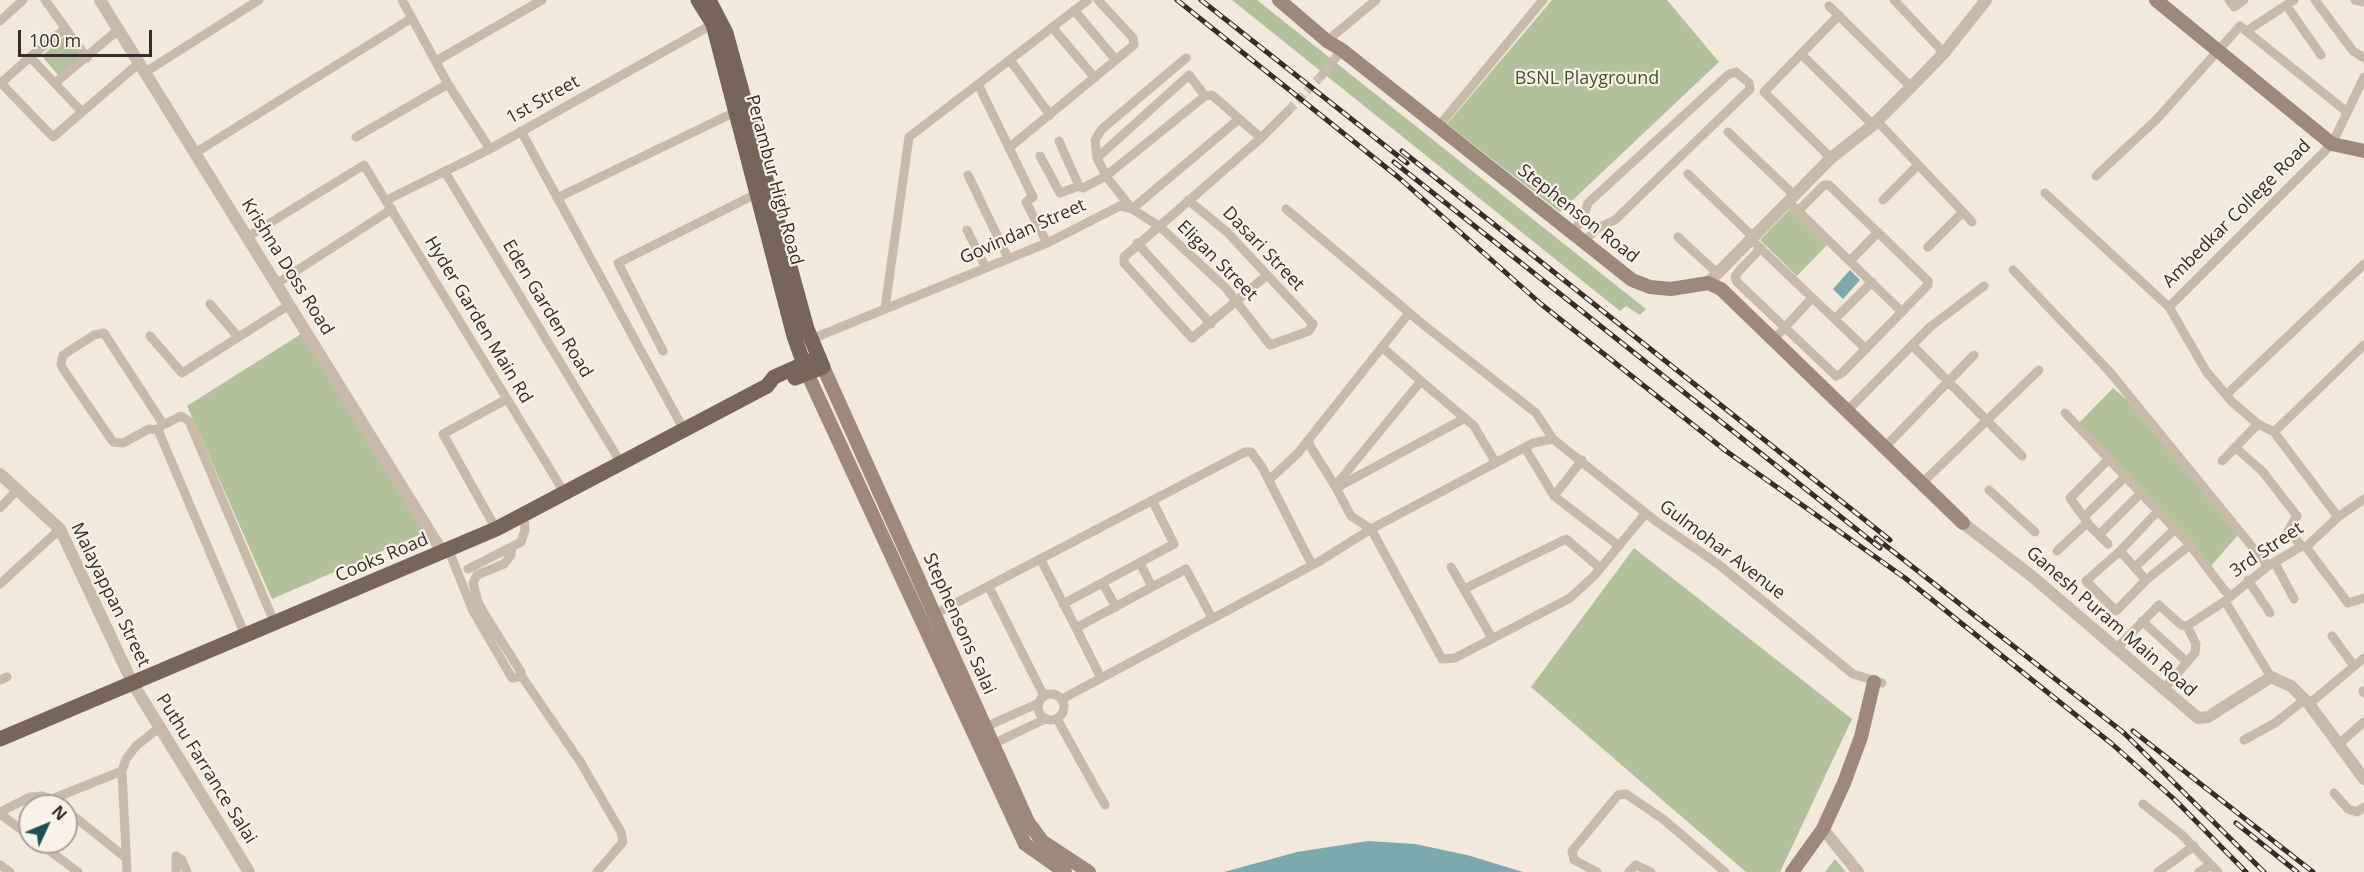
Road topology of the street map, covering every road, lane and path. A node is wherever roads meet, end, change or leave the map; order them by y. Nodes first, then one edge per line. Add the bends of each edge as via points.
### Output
1 (23, 0) edge
2 (45, 0) edge
3 (100, 0) edge
4 (259, 0) edge
5 (402, 0) edge
6 (542, 0) edge
7 (698, 0) edge
8 (709, 0) edge
9 (1088, 0) edge
10 (1098, 0) edge
11 (1279, 0) edge
12 (1376, 0) edge
13 (1543, 0) edge
14 (1894, 0) edge
15 (2156, 0) edge
16 (2229, 0) edge
17 (2244, 0) edge
18 (2315, 0) edge
19 (2355, 0) edge
20 (1984, 1) edge
21 (2364, 1) edge
22 (2290, 3) edge
23 (1830, 6) dead end
24 (1074, 10) junction
25 (1839, 15) junction
26 (412, 18) junction
27 (0, 20) edge
28 (712, 24) junction
29 (1052, 27) junction
30 (65, 29) junction
31 (118, 30) junction
32 (2248, 30) junction
33 (1327, 41) junction
34 (1342, 50) junction
35 (2216, 51) junction
36 (1944, 53) junction
37 (1801, 54) junction
38 (2321, 55) dead end
39 (30, 57) junction
40 (87, 58) junction
41 (1186, 58) dead end
42 (2364, 58) edge
43 (436, 60) junction
44 (1010, 60) junction
45 (1116, 60) junction
46 (141, 68) junction
47 (1322, 75) tunnel mouth
48 (2364, 76) edge
49 (1095, 78) junction
50 (1, 83) edge
51 (55, 83) junction
52 (448, 84) junction
53 (978, 84) junction
54 (1911, 87) junction
55 (1205, 96) junction
56 (742, 109) junction
57 (1288, 111) tunnel mouth
58 (82, 112) junction
59 (2347, 112) junction
60 (1050, 115) junction
61 (1239, 119) junction
62 (1875, 123) junction
63 (1438, 127) junction
64 (520, 131) junction
65 (1728, 132) dead end
66 (356, 137) dead end
67 (1261, 138) junction
68 (1059, 141) dead end
69 (2332, 144) junction
70 (1010, 147) junction
71 (490, 149) junction
72 (2364, 151) edge
73 (195, 153) junction
74 (1040, 156) dead end
75 (1096, 158) junction
76 (1832, 158) junction
77 (1918, 165) junction
78 (445, 172) junction
79 (1688, 174) dead end
80 (968, 175) dead end
81 (2096, 176) dead end
82 (1106, 177) junction
83 (759, 182) junction
84 (1079, 186) junction
85 (2044, 193) dead end
86 (557, 198) junction
87 (1791, 198) junction
88 (387, 200) junction
89 (1188, 200) junction
90 (1884, 200) dead end
91 (1132, 209) junction
92 (1286, 209) dead end
93 (392, 210) junction
94 (1798, 211) junction
95 (1585, 212) junction
96 (1963, 212) junction
97 (1972, 222) dead end
98 (1159, 226) junction
99 (1600, 227) junction
100 (1576, 228) junction
101 (968, 230) dead end
102 (1878, 232) junction
103 (247, 237) junction
104 (1678, 237) dead end
105 (1587, 238) junction
106 (1752, 238) junction
107 (1047, 243) junction
108 (1137, 243) junction
109 (1761, 248) junction
110 (1928, 248) dead end
111 (1008, 258) junction
112 (1850, 261) junction
113 (2364, 264) edge
114 (986, 268) junction
115 (2013, 270) dead end
116 (1266, 276) junction
117 (1712, 278) junction
118 (1872, 282) junction
119 (276, 284) junction
120 (1984, 286) dead end
121 (1812, 298) junction
122 (1238, 301) junction
123 (210, 304) dead end
124 (289, 305) junction
125 (2169, 307) junction
126 (885, 308) junction
127 (1902, 312) junction
128 (1409, 313) junction
129 (1835, 319) junction
130 (1211, 324) junction
131 (1784, 328) junction
132 (150, 336) dead end
133 (238, 337) junction
134 (1773, 340) junction
135 (805, 342) junction
136 (1269, 345) joint
137 (2364, 345) edge
138 (1913, 346) junction
139 (1382, 347) junction
140 (1866, 349) junction
141 (663, 351) dead end
142 (1974, 355) dead end
143 (821, 362) junction
144 (805, 369) junction
145 (2039, 370) dead end
146 (1422, 381) junction
147 (1947, 382) junction
148 (2226, 394) junction
149 (507, 399) junction
150 (1846, 412) junction
151 (2065, 412) dead end
152 (1466, 418) junction
153 (1987, 421) junction
154 (2258, 424) junction
155 (161, 427) junction
156 (684, 430) junction
157 (2274, 432) junction
158 (1553, 439) junction
159 (1307, 441) junction
160 (2235, 447) junction
161 (1525, 448) junction
162 (1884, 448) junction
163 (2022, 456) dead end
164 (2109, 459) junction
165 (1582, 460) junction
166 (2222, 461) dead end
167 (621, 463) junction
168 (1497, 463) junction
169 (0, 474) edge
170 (2126, 476) junction
171 (1269, 480) junction
172 (1921, 484) junction
173 (1336, 487) junction
174 (18, 489) junction
175 (1989, 490) dead end
176 (564, 492) junction
177 (2141, 493) junction
178 (1554, 496) junction
179 (2364, 499) edge
180 (1152, 500) junction
181 (0, 508) edge
182 (2158, 512) junction
183 (1646, 513) junction
184 (524, 514) junction
185 (2338, 517) junction
186 (2087, 519) junction
187 (1963, 523) joint
188 (60, 529) junction
189 (496, 529) junction
190 (1371, 530) junction
191 (2175, 530) junction
192 (2035, 532) dead end
193 (2100, 534) junction
194 (2108, 544) dead end
195 (2190, 545) junction
196 (1619, 546) junction
197 (2304, 546) junction
198 (512, 547) junction
199 (2057, 551) dead end
200 (2120, 551) junction
201 (446, 552) junction
202 (1041, 560) junction
203 (1140, 564) junction
204 (2272, 564) junction
205 (1312, 565) junction
206 (1451, 567) dead end
207 (2135, 567) junction
208 (1600, 568) junction
209 (468, 569) dead end
210 (2146, 580) junction
211 (2248, 580) junction
212 (0, 584) edge
213 (1103, 584) junction
214 (1152, 586) junction
215 (989, 587) junction
216 (1464, 590) junction
217 (2228, 598) junction
218 (2364, 598) edge
219 (2294, 599) dead end
220 (1063, 604) junction
221 (1116, 607) junction
222 (935, 614) junction
223 (2270, 614) dead end
224 (1212, 618) junction
225 (921, 619) junction
226 (2142, 621) junction
227 (275, 624) junction
228 (2187, 626) junction
229 (1076, 628) junction
230 (2332, 636) dead end
231 (246, 637) junction
232 (1492, 639) junction
233 (2117, 648) junction
234 (2364, 658) edge
235 (2187, 662) junction
236 (2354, 666) junction
237 (521, 675) junction
238 (2271, 677) junction
239 (1101, 678) junction
240 (1878, 683) joint
241 (133, 684) junction
242 (2163, 690) junction
243 (1062, 699) junction
244 (1041, 700) junction
245 (2307, 702) junction
246 (1045, 719) junction
247 (1057, 719) junction
248 (2364, 722) edge
249 (160, 727) junction
250 (985, 728) junction
251 (0, 739) edge
252 (2244, 740) dead end
253 (993, 744) junction
254 (2339, 744) junction
255 (122, 771) junction
256 (2364, 779) edge
257 (64, 794) edge
258 (2334, 794) dead end
259 (18, 803) edge
260 (2143, 804) dead end
261 (1105, 805) dead end
262 (2364, 807) edge
263 (0, 813) edge
264 (78, 820) edge
265 (18, 827) edge
266 (1825, 833) junction
267 (2194, 846) junction
268 (54, 854) edge
269 (126, 858) junction
270 (0, 865) edge
271 (2215, 868) edge
272 (10, 872) edge
273 (78, 872) edge
274 (127, 872) edge
275 (177, 872) edge
276 (187, 872) edge
277 (249, 872) edge
278 (597, 872) edge
279 (1065, 872) edge
280 (1089, 872) edge
281 (1597, 872) edge
282 (1629, 872) edge
283 (1651, 872) edge
284 (1725, 872) edge
285 (1792, 872) edge
286 (1803, 872) edge
287 (1858, 872) edge
288 (2158, 872) edge
289 (2199, 872) edge

1 - 27 street
2 - 30 street
3 - 31 street, Krishna Doss Road
4 - 46 street
5 - 26 street
6 - 43 street
7 - 28 main road, Perambur High Road
8 - 56 main road, Perambur High Road via 726,33
9 - 24 street
10 - 45 street via 1134,41
11 - 33 main road, Stephenson Road
12 - 33 street
13 - 63 street
14 - 36 street
15 - 35 main road
16 - 17 street via 2234,7
18 - 42 street via 2354,51
19 - 21 street
20 - 36 street
22 - 32 street
22 - 38 street
23 - 25 street
24 - 29 street
24 - 45 street
25 - 37 street
25 - 54 street
26 - 43 street
26 - 73 street
28 - 56 main road, Perambur High Road
28 - 64 street, 1st Street
29 - 44 street
29 - 49 street
30 - 39 street
30 - 40 street
31 - 40 street
31 - 46 street, Krishna Doss Road
32 - 35 street via 2240,26
32 - 59 street
33 - 34 main road, Stephenson Road
34 - 47 street
34 - 63 main road, Stephenson Road
35 - 69 main road
35 - 81 street via 2157,118
36 - 54 street
37 - 62 street
37 - 76 street via 1764,92
39 - 50 street
39 - 51 street
40 - 51 street
41 - 75 street via 1102,129 1095,140
43 - 52 street
44 - 53 street
44 - 60 street
45 - 49 street
46 - 58 street
46 - 73 street, Krishna Doss Road
48 - 59 street
49 - 60 street
50 - 58 street via 53,137
51 - 58 street
52 - 66 street
52 - 71 street
53 - 70 street
53 - 126 street via 909,137
54 - 62 street
55 - 61 street via 1218,98
55 - 75 street via 1189,75
55 - 82 street
56 - 83 main road, Perambur High Road
56 - 86 street
57 - 67 street
59 - 69 street
60 - 70 street
61 - 67 street
61 - 91 street, Govindan Street
62 - 76 street
62 - 77 street
63 - 100 main road, Stephenson Road
64 - 71 street, 1st Street
64 - 86 street
65 - 87 street
67 - 89 street
68 - 84 street
69 - 72 main road, Ambedkar College Road
69 - 125 street, Ambedkar College Road
70 - 107 street via 1033,197 1026,202
71 - 78 street, 1st Street
73 - 103 street, Krishna Doss Road
74 - 84 street via 1060,193
75 - 82 street, Eligan Street
76 - 87 street
77 - 90 street
77 - 96 street
78 - 88 street, 1st Street
78 - 167 street, Eden Garden Road
79 - 106 street
80 - 111 street
82 - 84 street via 1083,188
82 - 91 street, Eligan Street
83 - 135 main road, Perambur High Road
83 - 141 street via 618,263
85 - 125 street
86 - 156 street
87 - 94 street
87 - 106 street
88 - 93 street, Hyder Garden Main Rd
88 - 103 street, Hyder Garden Main Rd via 364,165
89 - 98 street
89 - 116 street, Dasari Street via 1227,232
91 - 98 street, Eligan Street
91 - 107 street, Govindan Street via 1120,206
92 - 128 street
93 - 119 street
93 - 149 street, Hyder Garden Main Rd
94 - 102 street via 1827,184
94 - 112 street
95 - 99 street
95 - 99 street via 1588,203 1729,74 1736,72 1749,83 1750,89 1615,220
95 - 100 street
96 - 97 street
96 - 110 street
98 - 108 street
98 - 122 street, Eligan Street
99 - 105 street
100 - 105 main road, Stephenson Road
101 - 114 street
102 - 112 street
102 - 127 street via 1929,283
103 - 119 street, Krishna Doss Road
104 - 117 street
105 - 117 main road, Stephenson Road via 1632,280 1650,287 1671,289
106 - 109 street
106 - 117 street
107 - 111 street, Govindan Street
108 - 130 street
108 - 130 street via 1125,254 1124,263 1192,338
109 - 121 street
109 - 131 street via 1735,277
111 - 114 street, Govindan Street
112 - 118 street
113 - 148 street
114 - 126 street, Govindan Street
115 - 204 street via 2109,371
116 - 122 street
116 - 136 street, Dasari Street via 1313,324 1309,331
117 - 134 main road
118 - 127 street
118 - 129 street
119 - 124 street, Krishna Doss Road
120 - 138 street via 1930,327
121 - 129 street
121 - 131 street
122 - 130 street
122 - 136 street, Eligan Street
123 - 133 street
124 - 133 street
124 - 201 street, Krishna Doss Road
125 - 148 street via 2206,371
126 - 135 street, Govindan Street
127 - 140 street
128 - 139 street
128 - 158 street via 1536,413
129 - 140 street
131 - 134 street
131 - 140 street via 1836,376
132 - 133 street via 182,373
134 - 150 main road
135 - 143 main road, Perambur High Road
135 - 144 main road, Perambur High Road
137 - 157 street
138 - 147 street
138 - 150 street
139 - 146 street
139 - 159 street
142 - 147 street
143 - 144 main road, Cooks Road
143 - 222 main road, Stephensons Salai
144 - 156 main road, Cooks Road via 774,377 767,386
144 - 225 main road, Stephensons Salai
145 - 153 street
146 - 152 street
146 - 173 street
147 - 153 street
147 - 162 street
148 - 154 street
149 - 176 street, Hyder Garden Main Rd
149 - 189 street via 442,434
150 - 162 main road
151 - 164 street
152 - 168 street
152 - 173 street
153 - 163 street
153 - 172 street
154 - 157 street
154 - 160 street
155 - 155 street via 104,333 63,355 63,369 113,442 123,443
155 - 227 street via 184,416 189,421
155 - 231 street
156 - 167 main road, Cooks Road
157 - 185 street
158 - 161 street
158 - 165 street, Gulmohar Avenue
159 - 171 street
159 - 173 street
160 - 166 street
160 - 197 street via 2263,472 2297,516 2288,531
161 - 168 street
161 - 178 street
162 - 172 main road
164 - 170 street
164 - 186 street via 2071,496
165 - 178 street
165 - 183 street, Gulmohar Avenue
167 - 176 main road, Cooks Road
168 - 190 street
169 - 174 street, Malayappan Street
170 - 177 street
170 - 186 street
171 - 180 street via 1254,455 1245,452
171 - 205 street
172 - 187 main road
173 - 190 street via 1351,516
174 - 181 street
174 - 188 street, Malayappan Street
175 - 192 street
176 - 184 main road, Cooks Road
177 - 182 street
177 - 193 street
178 - 196 street
179 - 185 street, 3rd Street
180 - 202 street
180 - 203 street via 1174,544
182 - 191 street
182 - 200 street
183 - 196 street
183 - 240 street, Gulmohar Avenue via 1718,564 1847,670
184 - 189 main road, Cooks Road
184 - 198 street via 523,539
185 - 197 street, 3rd Street
186 - 193 street
186 - 199 street
187 - 233 street, Ganesh Puram Main Road
188 - 212 street
188 - 241 street, Malayappan Street
189 - 201 main road, Cooks Road
190 - 205 street
190 - 232 street via 1442,659 1455,658
191 - 195 street
191 - 207 street
193 - 194 street
195 - 210 street
195 - 217 street
196 - 208 street
197 - 204 street, 3rd Street
197 - 218 street via 2348,603
198 - 209 street
198 - 237 street via 504,564 477,575 473,583 477,602
200 - 207 street
200 - 210 street via 2086,581 2116,611
201 - 227 main road, Cooks Road
201 - 237 street via 512,678
202 - 215 street
202 - 220 street
203 - 213 street
203 - 214 street
204 - 211 street, 3rd Street
204 - 219 street
205 - 224 street
206 - 216 street
207 - 210 street
208 - 216 street via 1566,539
208 - 232 street via 1570,598
211 - 217 street, 3rd Street
211 - 223 street
213 - 220 street
213 - 221 street
214 - 221 street
214 - 224 street via 1186,568
215 - 222 street
215 - 244 street
216 - 232 street
217 - 228 street, 3rd Street
217 - 238 street
220 - 229 street
221 - 229 street
222 - 225 street
222 - 250 main road, Stephensons Salai
224 - 239 street
225 - 279 main road, Stephensons Salai via 1025,844
226 - 228 street via 2159,605
226 - 233 street
226 - 235 street
227 - 231 main road, Cooks Road
228 - 235 street via 2197,648
229 - 239 street
230 - 236 street
231 - 241 main road, Cooks Road
233 - 242 street, Ganesh Puram Main Road
234 - 236 street
235 - 242 street
236 - 245 street
237 - 278 street via 581,763 621,832 622,842
238 - 242 street, Ganesh Puram Main Road via 2203,719
238 - 245 street via 2291,686
239 - 243 street
240 - 266 main road
241 - 249 street, Puthu Farrance Salai
241 - 251 main road, Cooks Road
243 - 244 street via 1053,694
243 - 247 street via 1064,710
244 - 246 street via 1041,715
244 - 250 street
245 - 252 street
245 - 254 street
246 - 247 street
246 - 253 street
247 - 261 street
248 - 254 street
249 - 255 street via 136,746
249 - 277 street, Puthu Farrance Salai
250 - 253 main road, Stephensons Salai
253 - 280 main road, Stephensons Salai via 1028,822 1042,841
254 - 256 street
255 - 257 street
255 - 269 street
258 - 262 street via 2348,809 2357,812
259 - 263 street
260 - 267 street
263 - 265 street
264 - 269 street
266 - 285 main road
266 - 286 main road
266 - 287 street
267 - 271 street
267 - 288 street
268 - 273 street
269 - 274 street
270 - 272 street
271 - 289 street
275 - 276 street via 176,856
281 - 284 street via 1575,860 1572,851 1618,795 1626,794 1663,819
282 - 283 street via 1636,865

